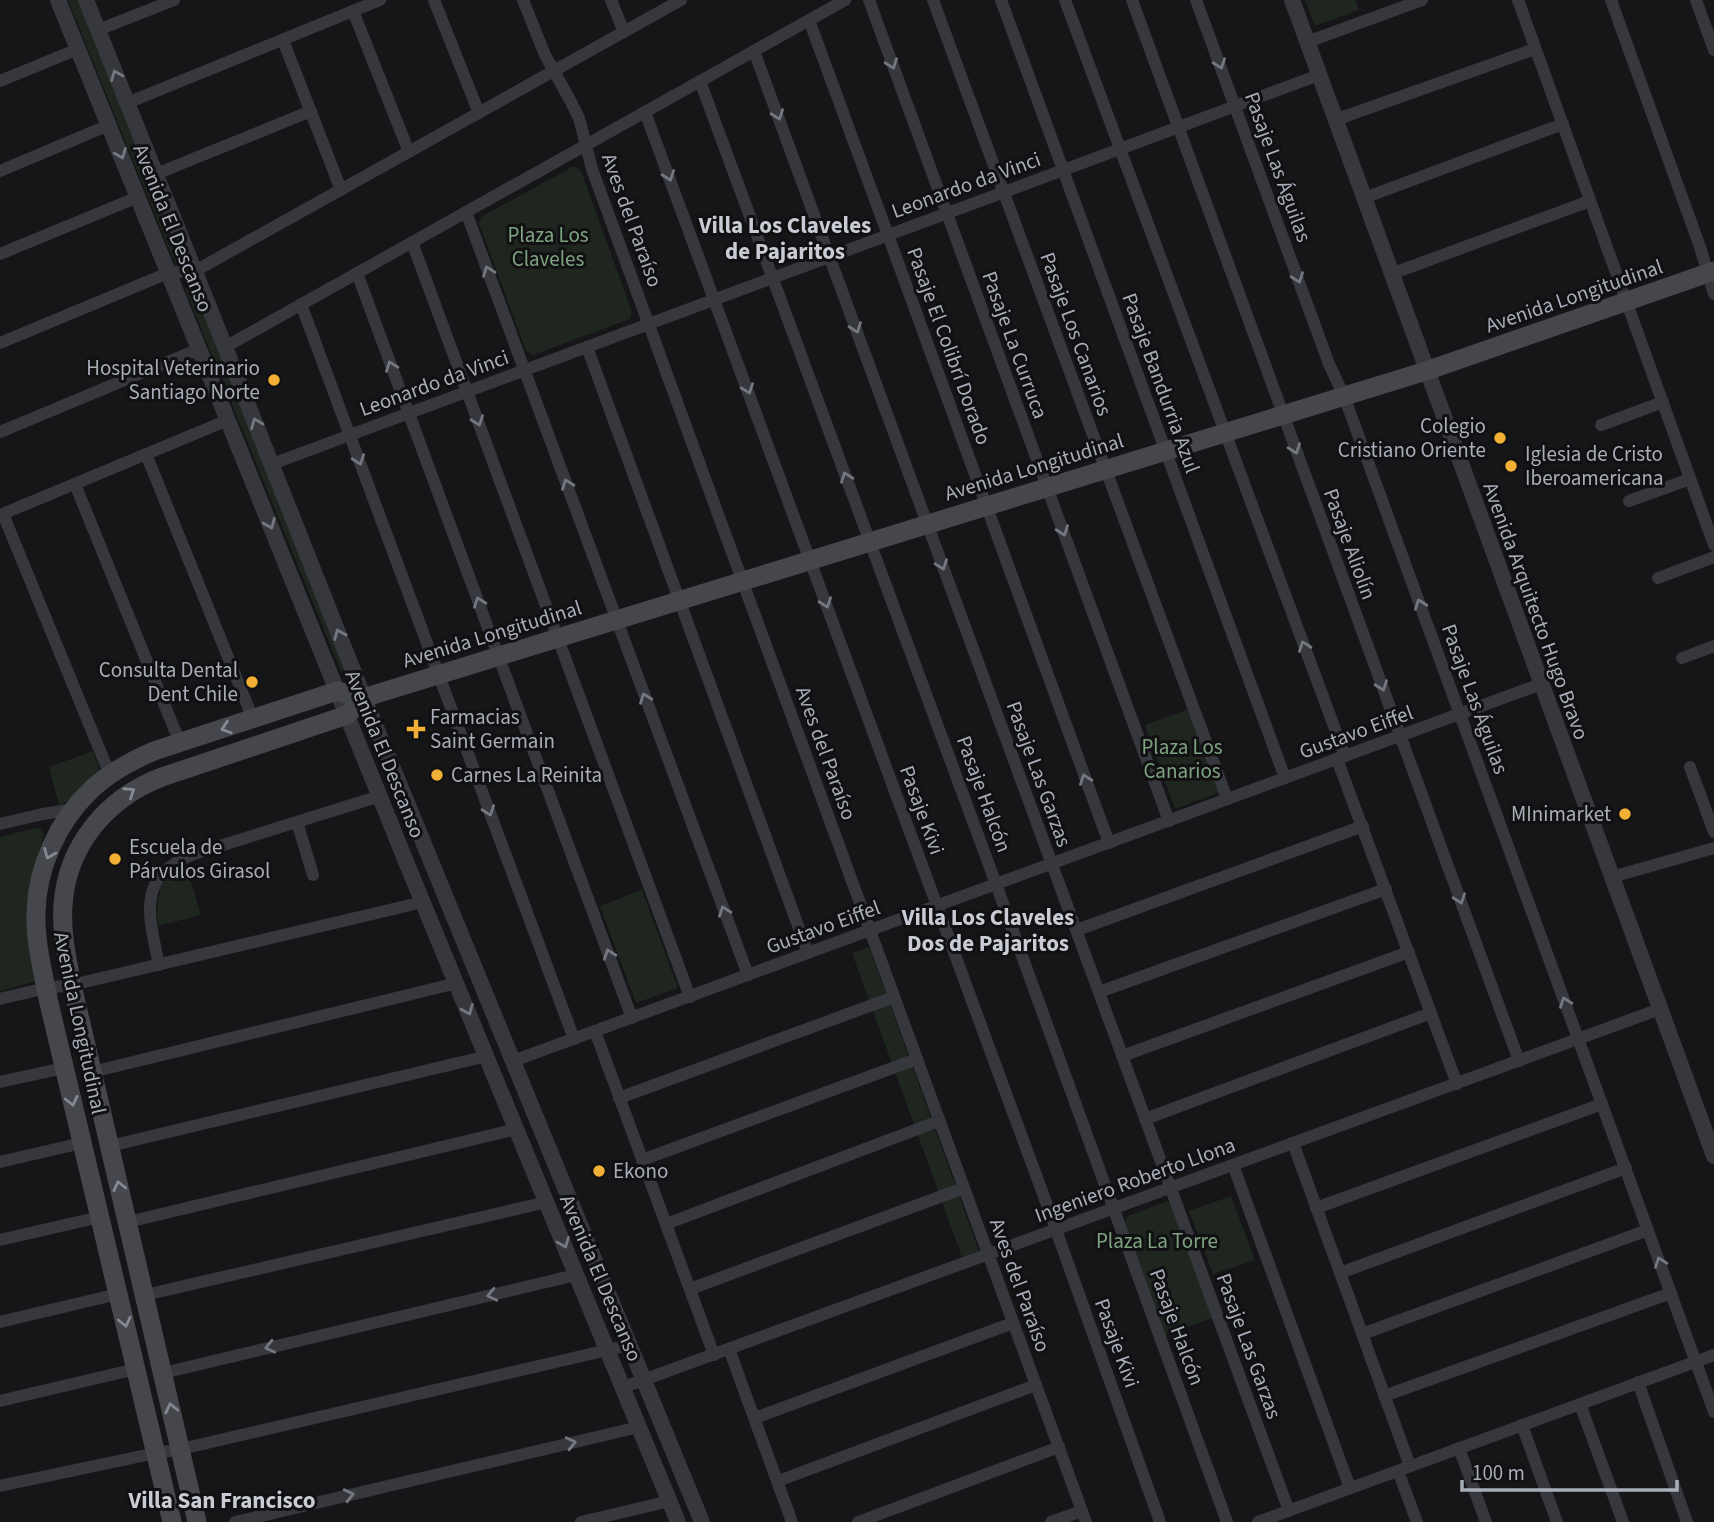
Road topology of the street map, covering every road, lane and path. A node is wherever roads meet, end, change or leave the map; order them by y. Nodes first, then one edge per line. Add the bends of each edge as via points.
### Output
1 (58, 0) edge
2 (86, 0) edge
3 (174, 0) edge
4 (380, 0) edge
5 (434, 0) edge
6 (523, 0) edge
7 (611, 0) edge
8 (681, 0) edge
9 (845, 0) edge
10 (869, 0) edge
11 (933, 0) edge
12 (1001, 0) edge
13 (1065, 0) edge
14 (1132, 0) edge
15 (1196, 0) edge
16 (1292, 0) edge
17 (1422, 0) edge
18 (1518, 0) edge
19 (1611, 0) edge
20 (1696, 0) edge
21 (353, 11) junction
22 (809, 20) junction
23 (98, 30) junction
24 (624, 32) junction
25 (283, 40) junction
26 (1307, 42) junction
27 (78, 49) junction
28 (1535, 49) junction
29 (1714, 50) edge
30 (754, 51) junction
31 (553, 71) junction
32 (1319, 75) junction
33 (0, 81) edge
34 (700, 81) junction
35 (127, 103) junction
36 (1235, 106) junction
37 (311, 111) junction
38 (645, 112) junction
39 (479, 113) junction
40 (1335, 120) junction
41 (1563, 124) junction
42 (109, 125) junction
43 (1179, 127) junction
44 (586, 145) junction
45 (1120, 149) junction
46 (409, 152) junction
47 (0, 170) edge
48 (1063, 170) junction
49 (156, 174) junction
50 (341, 190) junction
51 (1004, 192) junction
52 (138, 197) junction
53 (1364, 198) junction
54 (1590, 201) junction
55 (466, 212) junction
56 (947, 213) junction
57 (888, 235) junction
58 (412, 242) junction
59 (0, 254) edge
60 (830, 257) junction
61 (195, 271) junction
62 (1711, 272) edge
63 (168, 273) junction
64 (357, 273) junction
65 (1391, 274) junction
66 (773, 278) junction
67 (1714, 294) edge
68 (715, 299) junction
69 (1626, 302) junction
70 (301, 304) junction
71 (649, 324) junction
72 (0, 342) edge
73 (226, 346) junction
74 (587, 347) junction
75 (199, 349) junction
76 (524, 370) junction
77 (1426, 370) junction
78 (467, 391) junction
79 (1344, 396) junction
80 (1662, 402) junction
81 (408, 413) junction
82 (1283, 414) junction
83 (228, 420) junction
84 (1601, 425) dead end
85 (0, 432) edge
86 (1223, 432) junction
87 (350, 435) junction
88 (1165, 450) junction
89 (146, 454) junction
90 (272, 464) junction
91 (1105, 469) junction
92 (1690, 479) junction
93 (75, 484) junction
94 (1047, 487) junction
95 (1629, 501) dead end
96 (986, 506) junction
97 (2, 515) edge
98 (927, 524) junction
99 (870, 541) junction
100 (1714, 545) edge
101 (1714, 557) edge
102 (810, 559) junction
103 (1658, 578) dead end
104 (742, 580) junction
105 (679, 600) junction
106 (617, 620) junction
107 (558, 637) junction
108 (1714, 646) edge
109 (499, 656) junction
110 (1682, 657) dead end
111 (439, 674) junction
112 (1541, 684) junction
113 (337, 691) junction
114 (365, 698) junction
115 (1460, 714) junction
116 (347, 715) junction
117 (253, 719) junction
118 (1400, 736) junction
119 (180, 743) junction
120 (1341, 758) junction
121 (1690, 767) dead end
122 (110, 775) junction
123 (1285, 778) junction
124 (380, 796) junction
125 (1227, 800) junction
126 (74, 809) junction
127 (1169, 821) junction
128 (297, 822) junction
129 (0, 824) edge
130 (1363, 826) junction
131 (1714, 832) edge
132 (1108, 843) junction
133 (1714, 848) edge
134 (1052, 864) junction
135 (313, 875) dead end
136 (1612, 877) junction
137 (996, 884) junction
138 (1386, 889) junction
139 (423, 902) junction
140 (937, 906) junction
141 (870, 930) junction
142 (1077, 930) junction
143 (808, 953) junction
144 (1409, 953) junction
145 (159, 965) junction
146 (748, 975) junction
147 (457, 983) junction
148 (72, 985) junction
149 (46, 988) junction
150 (1099, 992) junction
151 (690, 997) junction
152 (894, 997) junction
153 (0, 999) edge
154 (1660, 1009) junction
155 (1432, 1013) junction
156 (632, 1018) junction
157 (595, 1031) junction
158 (573, 1039) junction
159 (1578, 1039) junction
160 (487, 1056) junction
161 (1122, 1056) junction
162 (917, 1059) junction
163 (513, 1061) junction
164 (1519, 1061) junction
165 (64, 1068) junction
166 (92, 1072) junction
167 (0, 1082) edge
168 (1457, 1084) junction
169 (619, 1098) junction
170 (1602, 1104) junction
171 (1146, 1119) junction
172 (939, 1121) junction
173 (517, 1129) junction
174 (82, 1143) junction
175 (1293, 1143) junction
176 (110, 1146) junction
177 (1714, 1156) edge
178 (642, 1160) junction
179 (0, 1162) edge
180 (1233, 1165) junction
181 (1626, 1168) junction
182 (964, 1188) junction
183 (1170, 1188) junction
184 (547, 1202) junction
185 (1316, 1208) junction
186 (1114, 1209) junction
187 (100, 1217) junction
188 (128, 1222) junction
189 (666, 1224) junction
190 (1056, 1230) junction
191 (1648, 1230) junction
192 (0, 1240) edge
193 (988, 1255) junction
194 (1340, 1273) junction
195 (576, 1275) junction
196 (690, 1289) junction
197 (1671, 1293) junction
198 (118, 1294) junction
199 (145, 1295) junction
200 (0, 1322) edge
201 (1013, 1323) junction
202 (1362, 1334) junction
203 (629, 1345) junction
204 (729, 1349) junction
205 (608, 1350) junction
206 (714, 1354) junction
207 (1714, 1355) edge
208 (1696, 1361) junction
209 (136, 1369) junction
210 (163, 1373) junction
211 (644, 1380) junction
212 (1638, 1382) junction
213 (1036, 1385) junction
214 (624, 1387) junction
215 (1384, 1396) junction
216 (0, 1401) edge
217 (1580, 1404) junction
218 (1714, 1412) edge
219 (755, 1418) junction
220 (1522, 1425) junction
221 (639, 1427) junction
222 (1059, 1447) junction
223 (1459, 1448) junction
224 (181, 1450) junction
225 (156, 1453) junction
226 (1404, 1468) junction
227 (778, 1481) junction
228 (0, 1486) edge
229 (1350, 1488) junction
230 (670, 1500) junction
231 (1289, 1511) junction
232 (1084, 1516) edge
233 (172, 1522) edge
234 (197, 1522) edge
235 (235, 1522) edge
236 (581, 1522) edge
237 (678, 1522) edge
238 (702, 1522) edge
239 (792, 1522) edge
240 (858, 1522) edge
241 (1051, 1522) edge
242 (1160, 1522) edge
243 (1227, 1522) edge
244 (1258, 1522) edge
245 (1417, 1522) edge
246 (1486, 1522) edge
247 (1558, 1522) edge
248 (1623, 1522) edge
249 (1688, 1522) edge

1 - 27 street, Avenida El Descanso
2 - 23 street, Avenida El Descanso
3 - 23 street
4 - 21 street
5 - 39 street
6 - 31 street, Aves del Paraíso
7 - 24 street
8 - 24 street
9 - 22 street
10 -> 56 street, Pasaje La Curruca
11 - 51 street, Pasaje Los Canarios
12 - 48 street, Pasaje Bandurria Azul
13 - 45 street
14 - 43 street, Pasaje Aliolín
15 -> 36 street, Pasaje Las Águilas
16 - 26 street, Avenida Arquitecto Hugo Bravo
17 - 26 street
18 - 28 street
19 - 62 street
20 - 29 street
21 - 25 street
21 - 46 street
22 - 30 street
22 - 57 street, Pasaje El Colibrí Dorado
35 -> 23 street, Avenida El Descanso
24 - 31 street
25 - 35 street
25 - 37 street
26 - 32 street, Avenida Arquitecto Hugo Bravo
27 - 33 street
27 - 42 street, Avenida El Descanso
28 - 40 street
28 - 41 street
30 - 34 street
30 -> 60 street, Pasaje Las Garzas
31 - 39 street
31 - 44 street, Aves del Paraíso via 575,109
32 - 36 street, Leonardo da Vinci
32 - 40 street, Avenida Arquitecto Hugo Bravo
34 - 38 street
34 - 66 street, Pasaje Halcón
35 - 49 street, Avenida El Descanso
36 - 43 street, Leonardo da Vinci
36 -> 79 street, Pasaje Las Águilas
37 - 49 street
37 - 50 street
38 - 44 street
38 -> 68 street, Pasaje Kivi
39 - 46 street
40 - 53 street, Avenida Arquitecto Hugo Bravo
41 - 53 street
41 - 54 street
42 - 47 street
42 -> 52 street, Avenida El Descanso
43 - 45 street, Leonardo da Vinci
43 - 82 street, Pasaje Aliolín
44 - 55 street
44 - 71 street, Aves del Paraíso
45 - 48 street, Leonardo da Vinci
45 - 86 street
46 - 50 street
48 - 51 street, Leonardo da Vinci
48 - 88 street, Pasaje Bandurria Azul
49 - 61 street, Avenida El Descanso
50 - 61 street
51 - 56 street, Leonardo da Vinci
51 - 91 street, Pasaje Los Canarios
52 - 59 street
52 - 63 street, Avenida El Descanso
53 - 65 street, Avenida Arquitecto Hugo Bravo
54 - 65 street
54 - 69 street
55 - 58 street
76 -> 55 street
56 - 57 street, Leonardo da Vinci
56 - 94 street, Pasaje La Curruca
57 - 60 street, Leonardo da Vinci
57 - 96 street, Pasaje El Colibrí Dorado
58 - 64 street
58 - 78 street
60 - 66 street, Leonardo da Vinci
60 -> 98 street, Pasaje Las Garzas
61 - 63 street
61 - 73 street, Avenida El Descanso
62 - 67 street
62 - 69 main road, Avenida Longitudinal
63 - 72 street
63 - 75 street, Avenida El Descanso
64 - 70 street
81 -> 64 street
65 - 77 street, Avenida Arquitecto Hugo Bravo
66 - 68 street, Leonardo da Vinci
99 -> 66 street, Pasaje Halcón
68 - 71 street, Leonardo da Vinci
68 -> 102 street, Pasaje Kivi
69 - 77 main road, Avenida Longitudinal
69 - 80 street
70 - 73 street
70 - 87 street
71 - 74 street, Leonardo da Vinci
71 - 104 street, Aves del Paraíso
90 -> 73 street, Avenida El Descanso
74 - 76 street, Leonardo da Vinci
74 - 105 street
75 - 83 street, Avenida El Descanso
75 - 85 street
76 - 78 street, Leonardo da Vinci
106 -> 76 street
77 - 79 main road, Avenida Longitudinal
77 - 112 street, Avenida Arquitecto Hugo Bravo
78 - 81 street, Leonardo da Vinci
78 -> 107 street
79 - 82 main road, Avenida Longitudinal
115 -> 79 street, Pasaje Las Águilas
80 - 84 street
80 - 92 street
81 - 87 street, Leonardo da Vinci
109 -> 81 street
82 - 86 main road, Avenida Longitudinal
82 -> 118 street, Pasaje Aliolín
83 - 89 street
83 -> 113 street, Avenida El Descanso
86 - 88 main road, Avenida Longitudinal
120 -> 86 street
87 - 90 street, Leonardo da Vinci
87 -> 111 street
88 - 91 main road, Avenida Longitudinal
88 - 123 street, Pasaje Bandurria Azul
89 - 93 street
89 - 117 street
114 -> 90 street, Avenida El Descanso
91 - 94 main road, Avenida Longitudinal
91 - 125 street, Pasaje Los Canarios
92 - 95 street
92 - 100 street
93 - 97 street
93 - 119 street
94 - 96 main road, Avenida Longitudinal
94 -> 127 street, Pasaje La Curruca
96 - 98 main road, Avenida Longitudinal
132 -> 96 street, Pasaje El Colibrí Dorado
97 - 122 street
98 - 99 main road, Avenida Longitudinal
98 -> 134 street, Pasaje Las Garzas
99 - 102 main road, Avenida Longitudinal
99 - 137 street, Pasaje Halcón
101 - 103 street
102 - 104 main road, Avenida Longitudinal
102 -> 140 street, Pasaje Kivi
104 - 105 main road, Avenida Longitudinal
104 - 141 street, Aves del Paraíso
105 - 106 main road, Avenida Longitudinal
105 - 143 street
106 - 107 main road, Avenida Longitudinal
146 -> 106 street
107 - 109 main road, Avenida Longitudinal
107 - 151 street
108 - 110 street
109 - 111 main road, Avenida Longitudinal
156 -> 109 street
111 - 114 main road, Avenida Longitudinal
111 -> 158 street
112 - 115 street, Gustavo Eiffel
112 - 136 street, Avenida Arquitecto Hugo Bravo
113 - 114 main road
113 - 116 street, Avenida El Descanso
113 - 117 main road, Avenida Longitudinal
114 - 116 main road, Avenida Longitudinal
114 - 163 street, Avenida El Descanso
115 - 118 street, Gustavo Eiffel
159 -> 115 street, Pasaje Las Águilas
116 - 124 street, Avenida El Descanso
148 -> 116 main road, Avenida Longitudinal via 63,916 65,890 80,847 111,806 162,776
117 -> 119 main road, Avenida Longitudinal
118 - 120 street, Gustavo Eiffel
118 -> 164 street, Pasaje Aliolín
119 - 122 main road, Avenida Longitudinal via 143,756
120 - 123 street, Gustavo Eiffel
120 - 130 street
121 - 131 street
122 - 126 main road, Avenida Longitudinal
123 - 125 street, Gustavo Eiffel
124 - 128 street
124 - 139 street, Avenida El Descanso
125 - 127 street, Gustavo Eiffel
126 - 129 street
126 -> 149 main road, Avenida Longitudinal via 53,844 38,891 36,927
127 - 132 street, Gustavo Eiffel
128 - 135 street
128 - 145 street via 194,854 165,871 149,905
130 - 138 street
130 - 142 street
132 - 134 street, Gustavo Eiffel
133 - 136 street
134 - 137 street, Gustavo Eiffel
134 - 142 street, Pasaje Las Garzas
136 - 154 street, Avenida Arquitecto Hugo Bravo
137 - 140 street, Gustavo Eiffel
137 - 186 street, Pasaje Halcón
138 - 144 street
138 - 150 street
139 - 145 street
139 - 147 street, Avenida El Descanso
140 - 141 street, Gustavo Eiffel
140 - 190 street, Pasaje Kivi
141 - 143 street, Gustavo Eiffel
141 - 152 street, Aves del Paraíso
142 - 150 street, Pasaje Las Garzas
143 - 146 street, Gustavo Eiffel
144 - 155 street
144 - 161 street
145 - 148 street
146 - 151 street, Gustavo Eiffel
147 -> 160 street, Avenida El Descanso
147 - 166 street
148 - 149 street
148 - 166 main road, Avenida Longitudinal
149 - 153 street
149 - 165 main road, Avenida Longitudinal
150 - 161 street, Pasaje Las Garzas
151 - 156 street, Gustavo Eiffel
152 - 162 street, Aves del Paraíso
152 - 169 street
154 - 159 street, Ingeniero Roberto Llona
154 - 177 street, Avenida Arquitecto Hugo Bravo
155 - 168 street
155 - 171 street
156 - 157 street, Gustavo Eiffel
157 - 158 street, Gustavo Eiffel
157 - 169 street
158 - 163 street, Gustavo Eiffel
159 - 164 street, Ingeniero Roberto Llona
159 - 170 street, Pasaje Las Águilas
160 - 173 street, Avenida El Descanso
160 - 176 street
161 - 171 street, Pasaje Las Garzas
162 - 172 street, Aves del Paraíso
162 - 178 street
163 - 203 street, Avenida El Descanso
164 - 168 street, Ingeniero Roberto Llona
165 - 167 street
165 -> 174 main road, Avenida Longitudinal
166 - 176 main road, Avenida Longitudinal
168 - 175 street, Ingeniero Roberto Llona
169 - 178 street
170 - 181 street, Pasaje Las Águilas
170 - 185 street
171 - 183 street, Pasaje Las Garzas
172 - 182 street, Aves del Paraíso
172 - 189 street
173 - 184 street, Avenida El Descanso
173 - 188 street
174 - 179 street
174 - 187 main road, Avenida Longitudinal
175 - 180 street, Ingeniero Roberto Llona
175 - 185 street
188 -> 176 main road, Avenida Longitudinal
178 - 189 street
180 - 183 street, Ingeniero Roberto Llona
180 - 229 street
181 - 191 street, Pasaje Las Águilas
181 - 194 street
182 - 193 street, Aves del Paraíso
182 - 196 street
183 - 186 street, Ingeniero Roberto Llona
183 - 231 street, Pasaje Las Garzas
184 -> 195 street, Avenida El Descanso
184 - 199 street
185 - 194 street
186 - 190 street, Ingeniero Roberto Llona
186 - 243 street, Pasaje Halcón
187 - 192 street
187 - 198 main road, Avenida Longitudinal
188 - 199 main road, Avenida Longitudinal
189 - 196 street
190 - 193 street, Ingeniero Roberto Llona
190 - 242 street, Pasaje Kivi
197 -> 191 street, Pasaje Las Águilas
191 - 202 street
193 - 201 street, Aves del Paraíso
193 - 204 street, Ingeniero Roberto Llona
194 - 202 street
195 - 205 street, Avenida El Descanso
195 -> 210 street
196 - 206 street
197 - 208 street, Pasaje Las Águilas
197 - 215 street
198 - 200 street
198 -> 209 main road, Avenida Longitudinal
199 - 210 main road, Avenida Longitudinal
201 - 213 street, Aves del Paraíso
201 - 219 street
202 - 215 street
203 - 205 street
203 - 211 street, Avenida El Descanso
204 - 206 street, Ingeniero Roberto Llona
204 - 219 street
205 - 214 street, Avenida El Descanso
205 - 224 street
206 - 211 street, Ingeniero Roberto Llona
207 - 208 street
208 - 212 street
208 - 218 street, Pasaje Las Águilas
209 - 216 street
209 - 225 main road, Avenida Longitudinal
224 -> 210 main road, Avenida Longitudinal
211 - 214 street, Ingeniero Roberto Llona
211 - 238 street, Avenida El Descanso
212 - 217 street
212 - 249 street
213 - 222 street, Aves del Paraíso
213 - 227 street
214 - 221 street, Avenida El Descanso
215 - 226 street
217 - 220 street
217 - 248 street
219 - 227 street
220 - 223 street
220 - 247 street
221 - 230 street, Avenida El Descanso
235 -> 221 street
222 - 232 street, Aves del Paraíso
222 - 240 street
223 - 226 street
223 - 246 street
224 - 225 street
224 - 234 main road, Avenida Longitudinal
225 - 228 street
225 - 233 main road, Avenida Longitudinal
226 - 229 street
226 - 245 street
227 - 239 street
229 - 231 street
230 - 236 street
230 - 237 street, Avenida El Descanso
231 - 244 street
232 - 241 street

